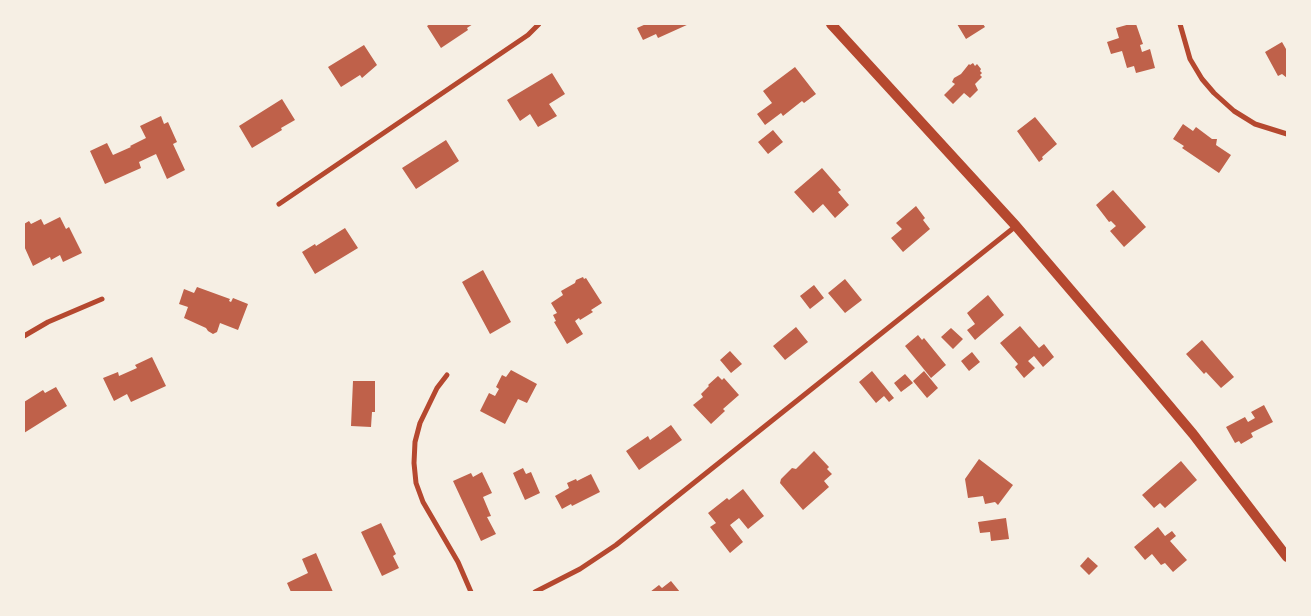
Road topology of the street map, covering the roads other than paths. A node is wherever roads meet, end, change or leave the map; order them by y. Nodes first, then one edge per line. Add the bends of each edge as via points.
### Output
1 (539, 24) edge
2 (831, 24) edge
3 (1180, 24) edge
4 (1287, 134) edge
5 (279, 204) dead end
6 (1016, 226) junction
7 (102, 298) dead end
8 (24, 336) edge
9 (447, 375) dead end
10 (1287, 557) edge
11 (470, 592) edge
12 (535, 592) edge

1 - 5 street via 528,35
2 - 6 main road
3 - 4 street via 1190,59 1214,93 1255,124
6 - 10 main road via 1193,434
6 - 12 street via 616,545 580,569
7 - 8 street
9 - 11 street via 420,423 415,442 416,483 423,502 458,562

